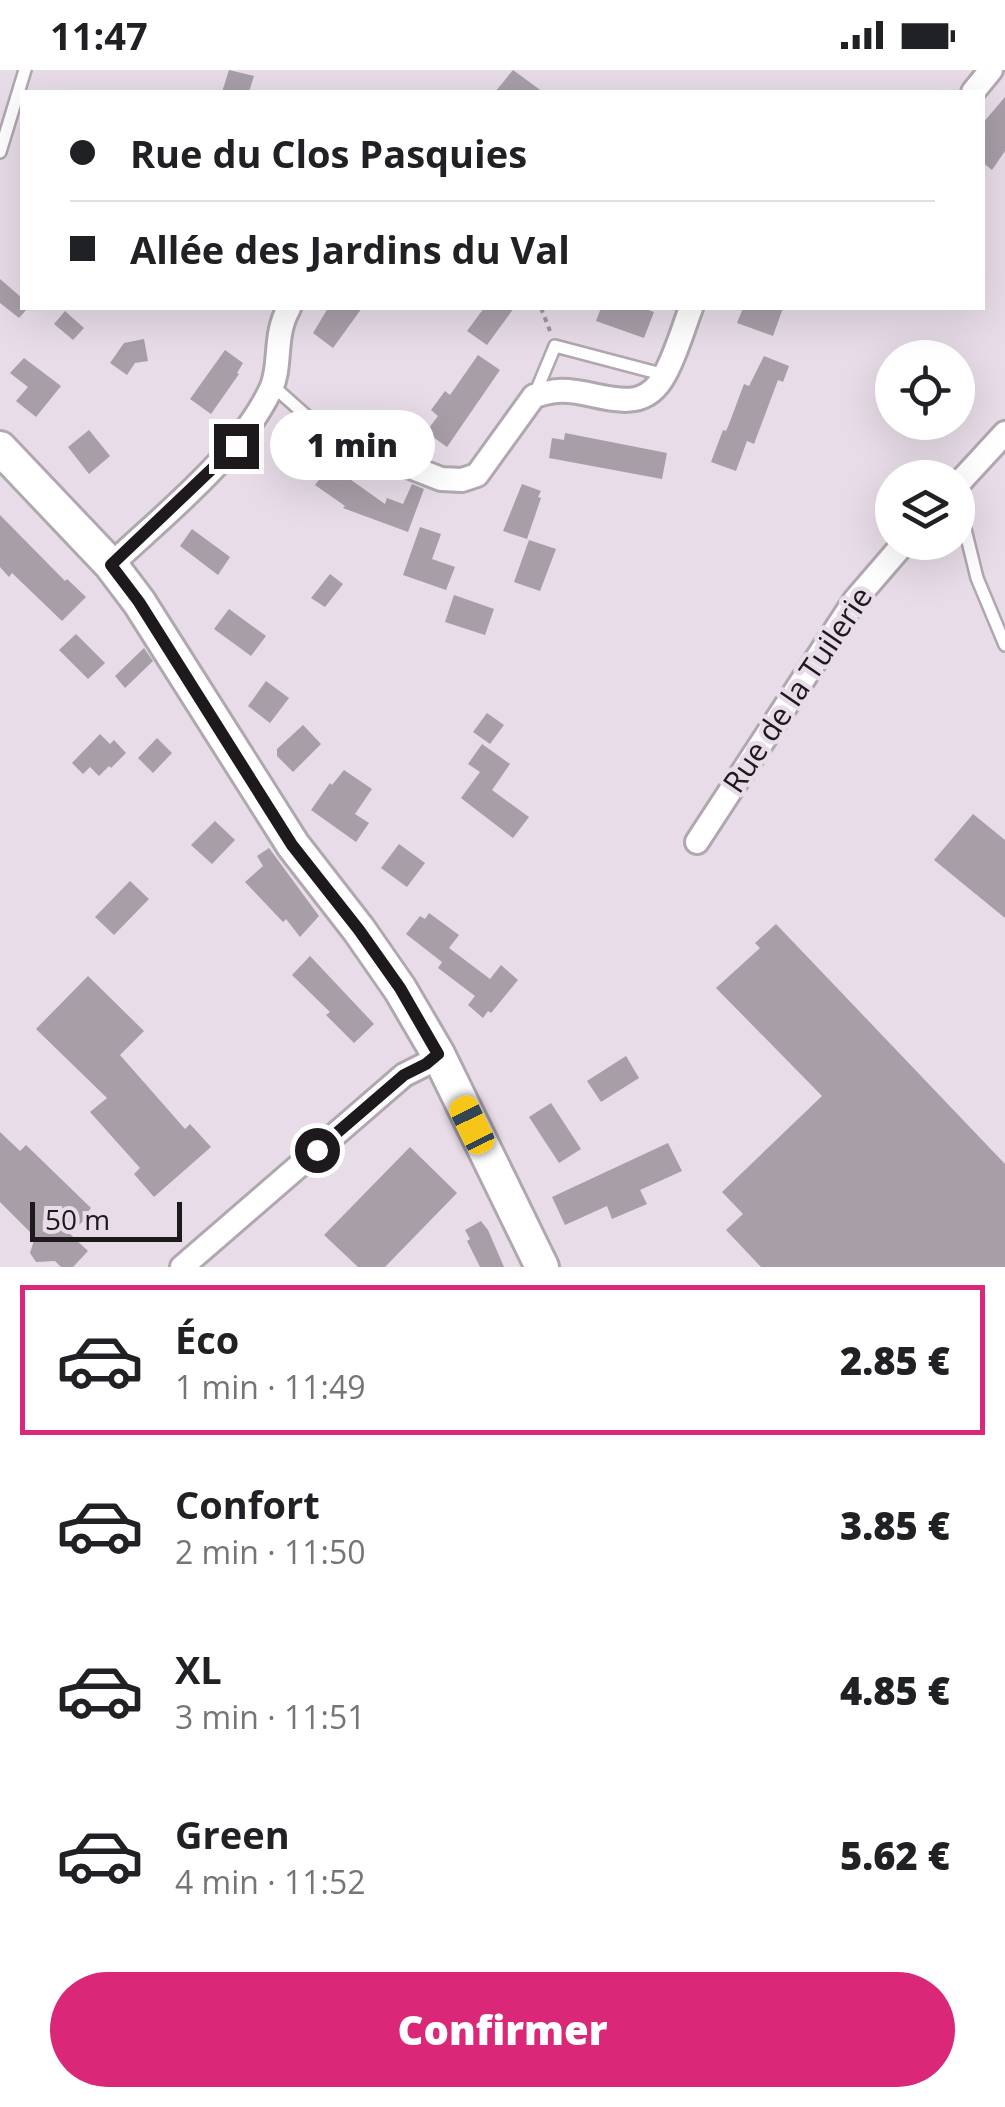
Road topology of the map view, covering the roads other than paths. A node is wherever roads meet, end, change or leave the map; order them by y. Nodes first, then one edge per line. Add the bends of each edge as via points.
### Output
1 (25, 70) edge
2 (991, 70) edge
3 (976, 90) edge
4 (0, 152) edge
5 (288, 310) edge
6 (691, 310) edge
7 (665, 375) junction
8 (273, 386) junction
9 (534, 396) junction
10 (320, 428) dead end
11 (1005, 433) edge
12 (344, 440) dead end
13 (0, 448) edge
14 (975, 466) edge
15 (889, 560) edge
16 (973, 560) edge
17 (111, 565) junction
18 (1005, 645) edge
19 (697, 842) dead end
20 (438, 1054) junction
21 (182, 1267) edge
22 (542, 1267) edge

1 - 4 lane
2 - 3 street
5 - 8 street
6 - 7 street
7 - 9 street via 636,399 560,390
7 - 9 lane via 555,346
8 - 10 lane
8 - 17 street via 236,446
9 - 12 street via 477,475 462,480 442,479
11 - 14 street
13 - 17 street
15 - 19 street, Rue de la Tuilerie via 855,600
16 - 18 lane
17 - 20 street via 292,845 400,988
20 - 21 street via 404,1075
20 - 22 street

